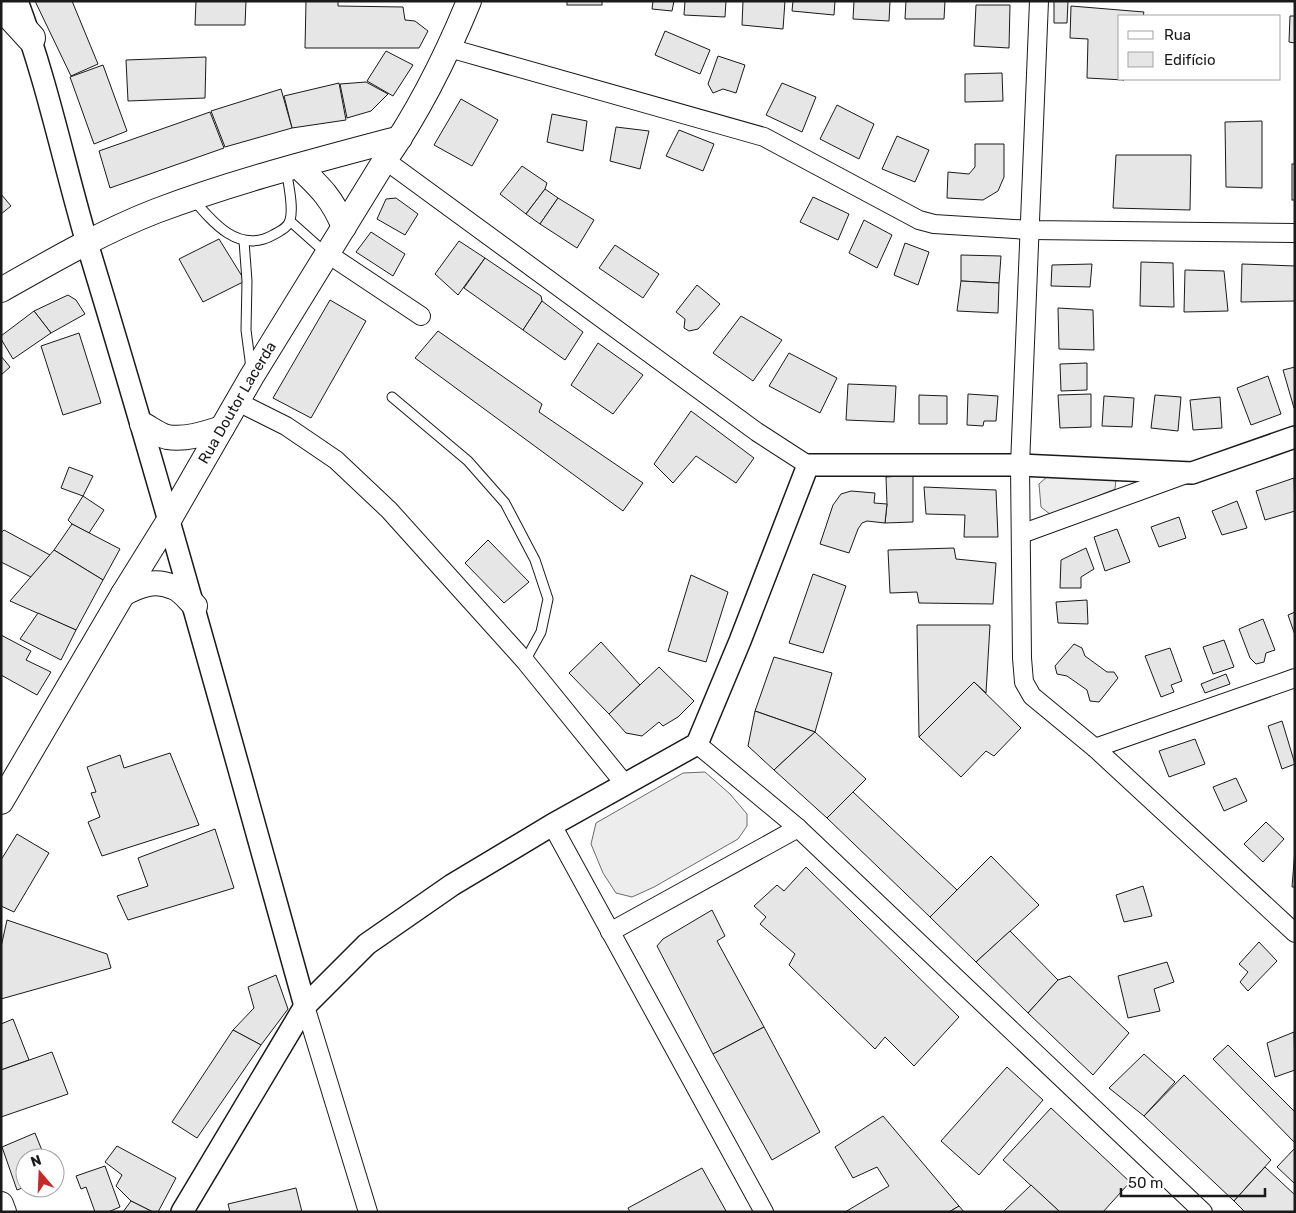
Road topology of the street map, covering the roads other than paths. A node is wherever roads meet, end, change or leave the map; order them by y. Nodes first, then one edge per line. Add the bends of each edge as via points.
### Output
1 (17, 1) edge
2 (469, 1) edge
3 (1039, 1) edge
4 (1, 10) edge
5 (31, 38) junction
6 (450, 48) junction
7 (400, 138) junction
8 (385, 160) junction
9 (292, 167) junction
10 (192, 199) junction
11 (290, 221) junction
12 (344, 227) junction
13 (1030, 230) junction
14 (1295, 233) edge
15 (244, 241) junction
16 (87, 242) junction
17 (328, 254) junction
18 (1, 290) edge
19 (421, 316) dead end
20 (252, 376) junction
21 (392, 397) dead end
22 (238, 402) junction
23 (142, 424) junction
24 (222, 428) junction
25 (1295, 437) edge
26 (808, 464) junction
27 (1020, 465) junction
28 (1192, 472) junction
29 (169, 520) junction
30 (1021, 534) junction
31 (123, 594) junction
32 (194, 606) junction
33 (526, 661) junction
34 (1295, 678) edge
35 (697, 744) junction
36 (1096, 748) junction
37 (624, 783) junction
38 (1, 802) edge
39 (552, 825) junction
40 (798, 828) junction
41 (610, 932) junction
42 (1295, 933) edge
43 (305, 1006) junction
44 (1, 1204) edge
45 (4, 1212) edge
46 (182, 1212) edge
47 (368, 1212) edge
48 (764, 1212) edge
49 (1203, 1212) edge

1 - 5 street
2 - 6 main road, Rua Doutor Lacerda
3 - 13 street
4 - 5 main road via 9,14
5 - 16 street
6 - 7 main road, Rua Doutor Lacerda
6 - 13 street via 764,137 919,220 934,224
7 - 8 main road, Rua Doutor Lacerda
7 - 9 main road
8 - 12 main road, Rua Doutor Lacerda
8 - 26 street via 757,432
9 - 10 main road
9 - 11 lane
9 - 12 main road via 324,190
10 - 15 lane via 232,237
10 - 16 main road via 156,211
11 - 15 lane via 284,229 265,240
11 - 17 lane
12 - 17 main road, Rua Doutor Lacerda
13 - 14 street
13 - 27 street
15 - 20 lane via 248,281 246,330
16 - 18 main road
16 - 23 street
17 - 19 street
17 - 20 main road, Rua Doutor Lacerda
20 - 22 main road, Rua Doutor Lacerda
21 - 33 lane via 468,461 505,503 535,560 548,599 541,632
22 - 24 main road, Rua Doutor Lacerda
22 - 33 street via 286,426 336,460 389,510
23 - 24 main road via 165,437 191,436
23 - 29 street
24 - 29 main road, Rua Doutor Lacerda
25 - 28 street
26 - 27 street
26 - 35 street
27 - 28 street
27 - 30 street
28 - 30 street
29 - 31 main road, Rua Doutor Lacerda
29 - 32 street
30 - 36 street via 1024,682 1032,696
31 - 32 main road via 140,585 157,584 182,592
31 - 38 main road, Rua Doutor Lacerda
32 - 43 street
33 - 37 street
34 - 36 street
35 - 37 street
35 - 40 street
36 - 42 street
37 - 39 street
39 - 41 street
39 - 43 street via 452,886 367,944
40 - 41 street
40 - 49 street
41 - 48 street
43 - 46 street
43 - 47 street
44 - 45 main road

